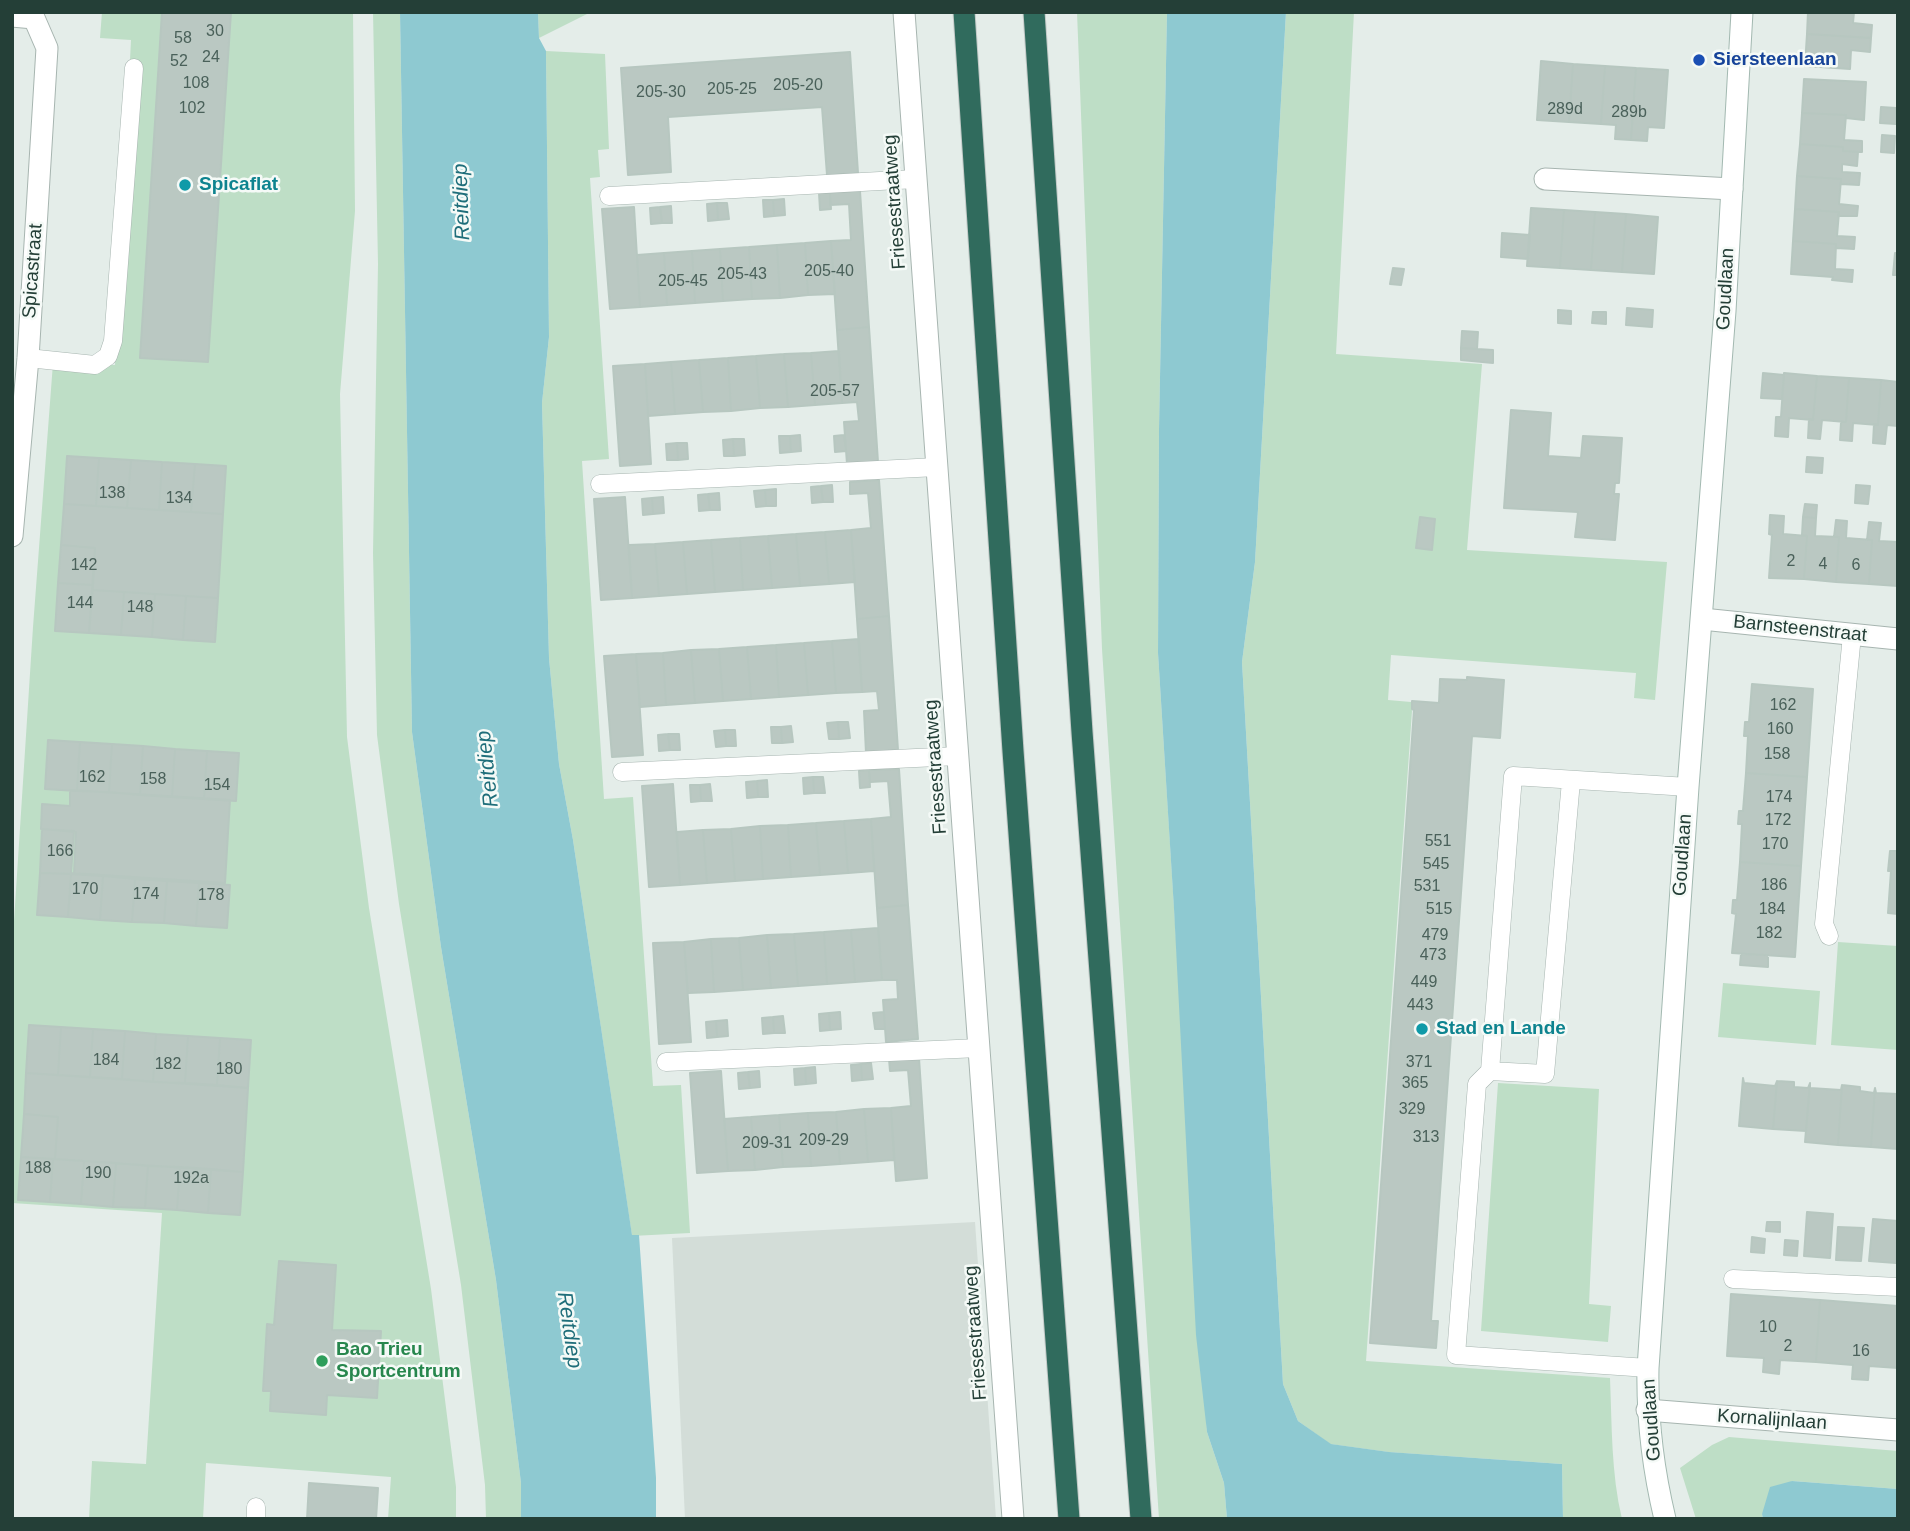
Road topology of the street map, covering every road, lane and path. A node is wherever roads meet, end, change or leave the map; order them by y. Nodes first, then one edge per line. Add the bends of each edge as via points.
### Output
1 (904, 12) edge
2 (964, 12) edge
3 (1034, 12) edge
4 (1742, 12) edge
5 (12, 16) edge
6 (134, 68) dead end
7 (916, 179) junction
8 (1545, 179) dead end
9 (1732, 189) junction
10 (609, 196) dead end
11 (28, 358) junction
12 (937, 467) junction
13 (600, 485) dead end
14 (12, 536) edge
15 (1702, 619) junction
16 (1852, 635) junction
17 (1898, 639) edge
18 (958, 756) junction
19 (622, 772) dead end
20 (1571, 781) junction
21 (1688, 787) junction
22 (1829, 936) dead end
23 (979, 1048) junction
24 (666, 1062) dead end
25 (1490, 1071) junction
26 (1733, 1279) dead end
27 (1898, 1287) edge
28 (1648, 1368) junction
29 (1647, 1410) junction
30 (1898, 1430) edge
31 (1013, 1519) edge
32 (1069, 1519) edge
33 (1141, 1519) edge
34 (1665, 1519) edge

1 - 7 street, Friesestraatweg
2 - 32 highway
3 - 33 highway
4 - 9 street, Goudlaan
5 - 11 street, Spicastraat via 34,18 47,48
6 - 11 lane via 114,341 108,356 95,365
7 - 10 lane
7 - 12 street, Friesestraatweg
8 - 9 street
9 - 15 street, Goudlaan
11 - 14 street, Spicastraat
12 - 13 lane
12 - 18 street, Friesestraatweg
15 - 16 street, Barnsteenstraat
15 - 21 street, Goudlaan
16 - 17 street, Barnsteenstraat
16 - 22 lane via 1824,924
18 - 19 lane
18 - 23 street, Friesestraatweg
20 - 21 lane
20 - 25 lane via 1545,1074
20 - 25 lane via 1513,776
21 - 28 street, Goudlaan
23 - 24 lane
23 - 31 street, Friesestraatweg
25 - 28 lane via 1477,1084 1457,1355
26 - 27 lane
28 - 29 street, Goudlaan
29 - 30 street, Kornalijnlaan
29 - 34 street, Goudlaan

